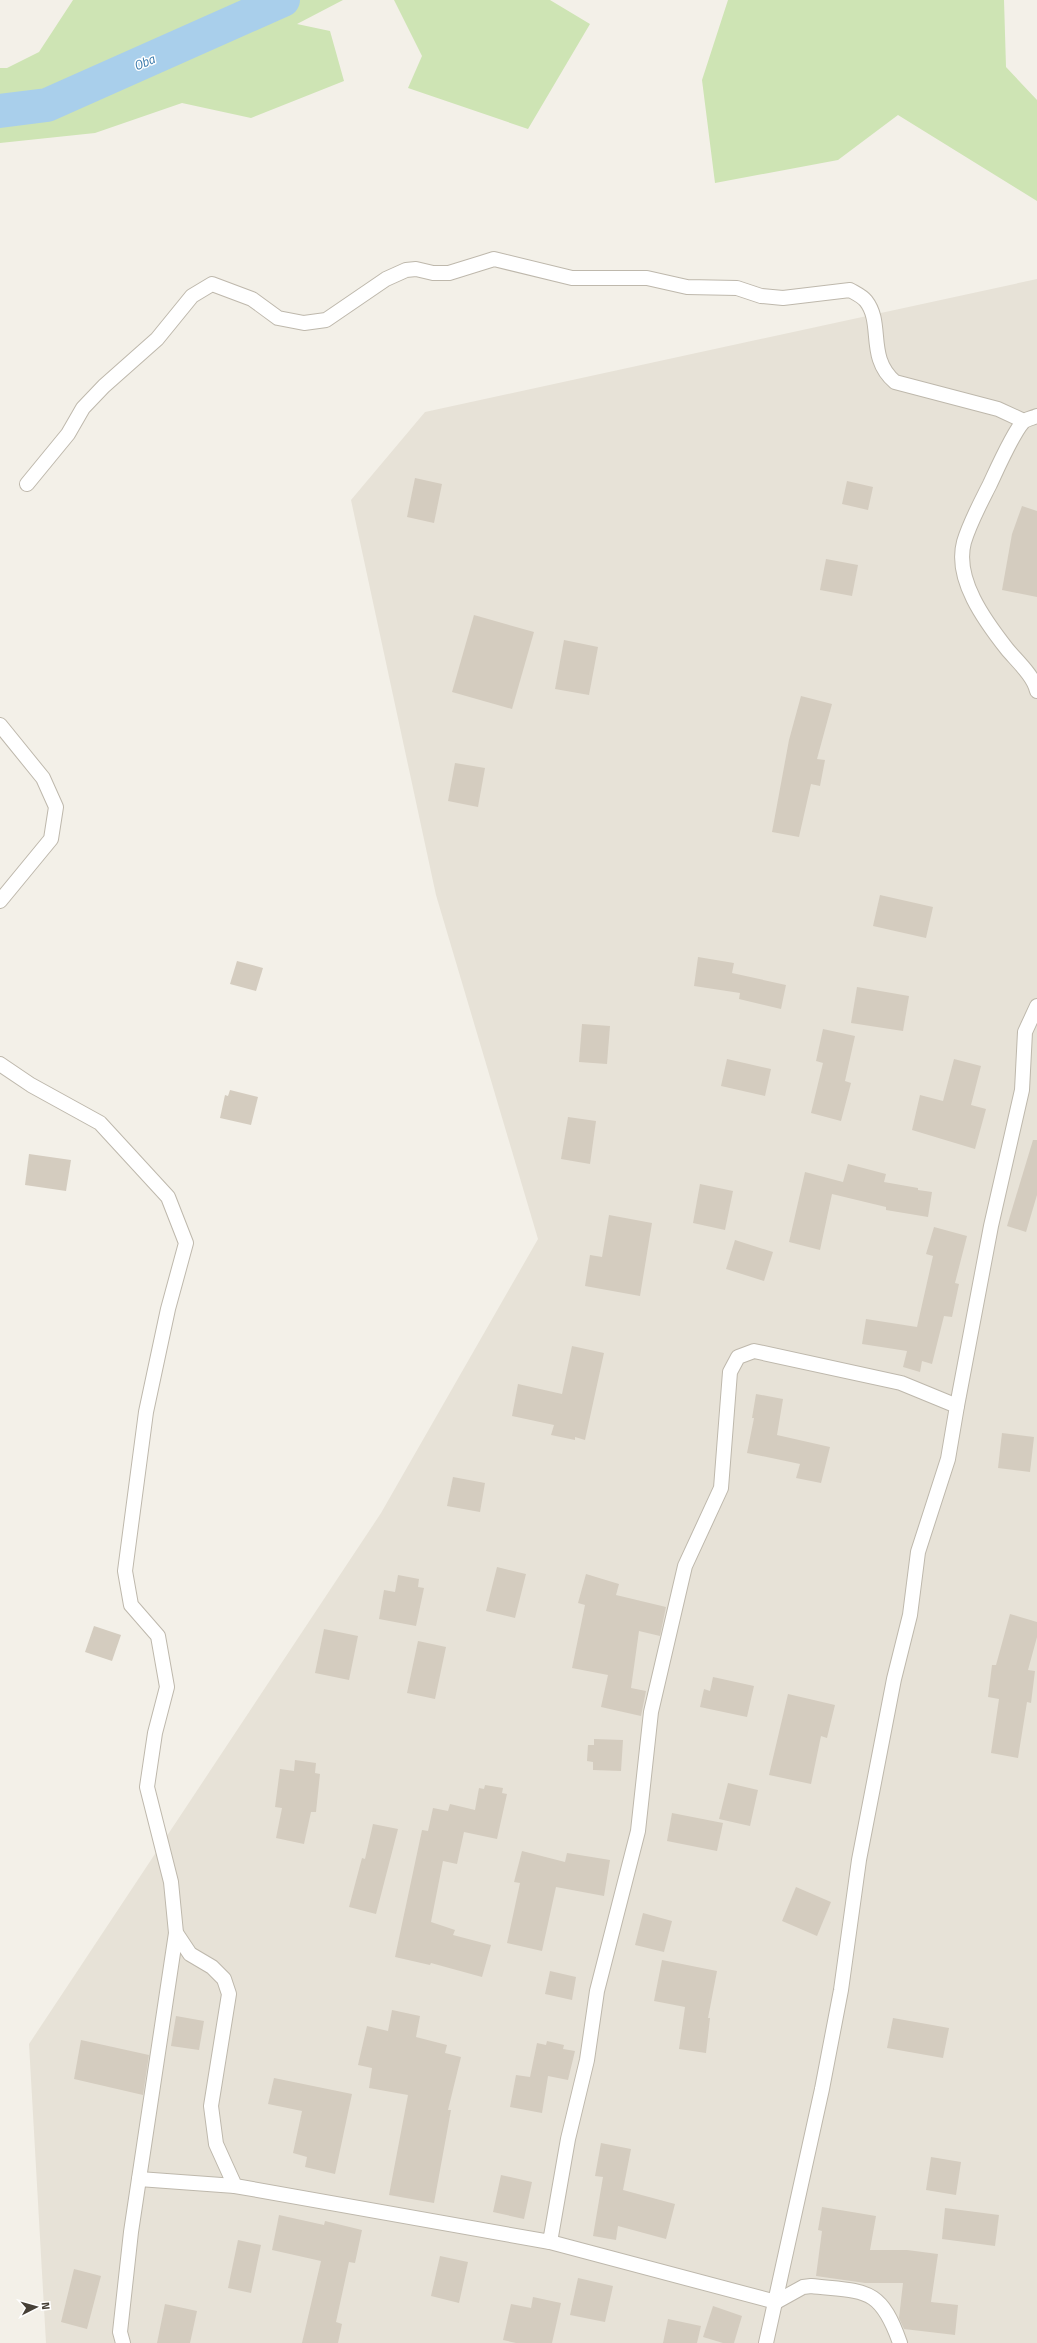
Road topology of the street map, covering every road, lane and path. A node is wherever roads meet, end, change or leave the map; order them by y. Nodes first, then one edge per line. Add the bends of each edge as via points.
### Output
1 (1037, 416) edge
2 (1024, 421) junction
3 (27, 484) dead end
4 (1037, 690) edge
5 (0, 725) edge
6 (0, 901) edge
7 (1037, 1006) edge
8 (0, 1064) edge
9 (957, 1406) junction
10 (176, 1933) junction
11 (139, 2179) junction
12 (235, 2186) junction
13 (550, 2242) junction
14 (776, 2302) junction
15 (124, 2343) edge
16 (766, 2343) edge
17 (900, 2343) edge

1 - 2 street
2 - 3 street via 998,409 895,382 886,375 881,365 871,310 866,300 850,290 783,298 761,296 737,288 687,287 647,278 572,278 494,259 449,273 433,274 416,269 406,270 386,279 326,320 304,323 278,318 252,299 212,284 192,296 157,339 83,408 68,434
2 - 4 street via 973,518 964,542 962,558 964,574 970,589 991,628
5 - 6 street via 43,778 56,807 51,839
7 - 9 street via 1025,1032 1022,1090 991,1226
8 - 10 street via 31,1085 100,1123 168,1197 186,1243 168,1309 146,1412 125,1571 131,1605 158,1636 167,1687 155,1733 147,1787 171,1882
9 - 13 street via 901,1383 754,1351 738,1357 730,1372 721,1488 684,1566 653,1704 638,1831 597,1991 587,2060 568,2139
9 - 14 street via 948,1459 918,1552 910,1615 894,1678 858,1860 841,1990
10 - 11 street
10 - 12 street via 190,1954 212,1967 224,1979 229,1994 211,2106 216,2144
11 - 12 street
11 - 15 street via 120,2332
12 - 13 street
13 - 14 street
14 - 16 street
14 - 17 street via 803,2287 811,2286 864,2292 883,2305 894,2324

